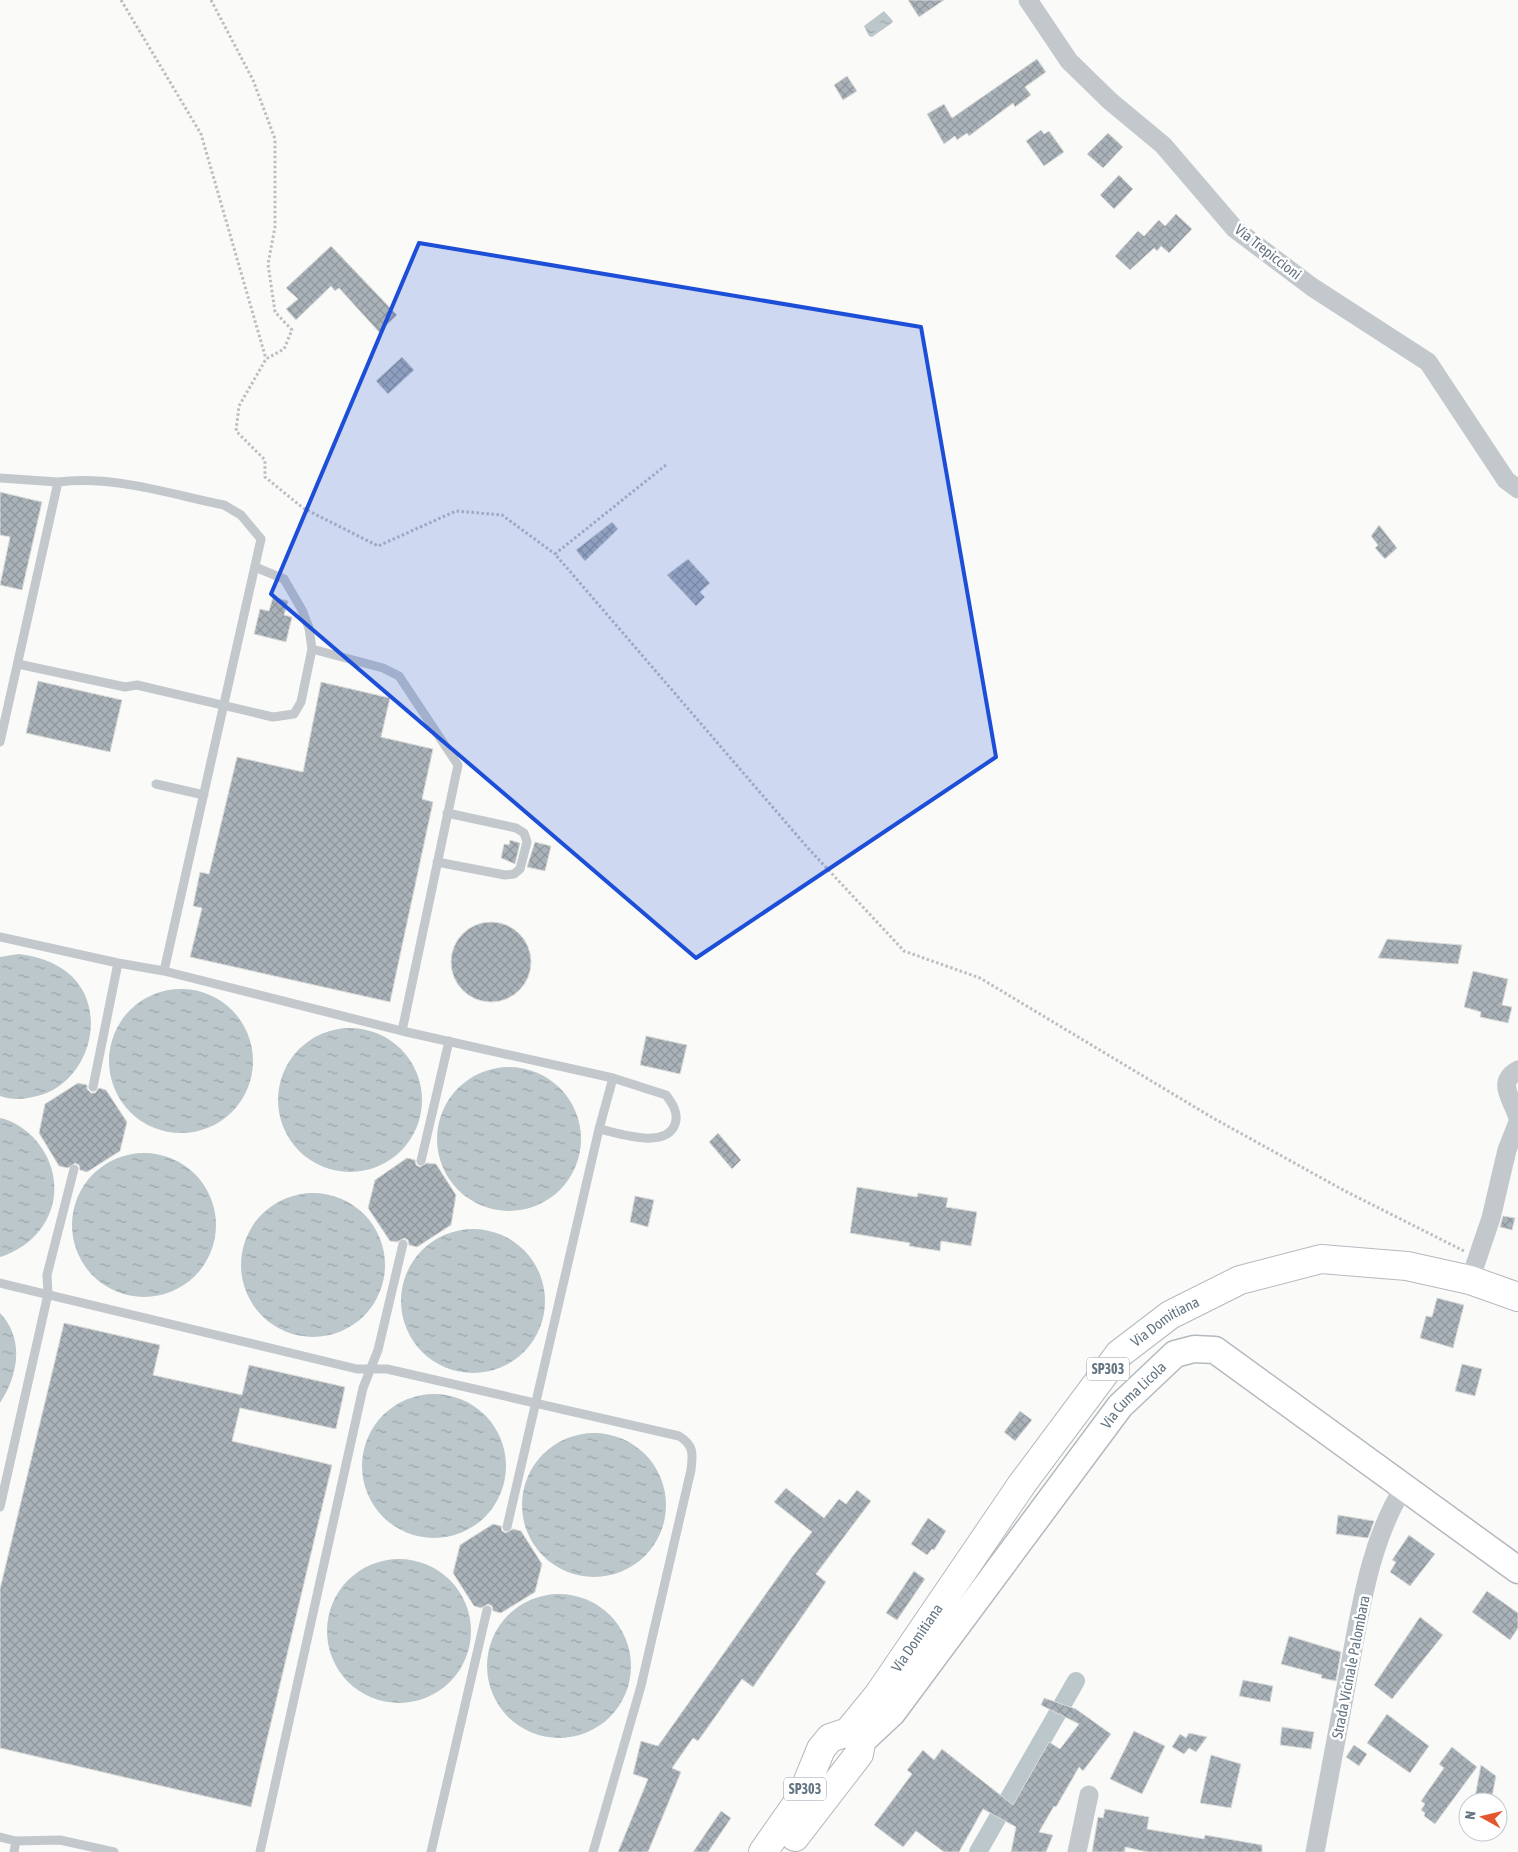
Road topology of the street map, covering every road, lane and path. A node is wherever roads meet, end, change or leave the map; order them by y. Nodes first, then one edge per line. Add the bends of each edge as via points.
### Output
1 (121, 0) edge
2 (211, 0) edge
3 (1028, 0) edge
4 (266, 358) junction
5 (666, 464) dead end
6 (0, 478) edge
7 (58, 482) junction
8 (1518, 489) edge
9 (555, 554) junction
10 (255, 567) junction
11 (312, 649) junction
12 (18, 664) junction
13 (224, 707) junction
14 (0, 742) edge
15 (156, 784) dead end
16 (204, 795) junction
17 (448, 813) junction
18 (437, 862) junction
19 (0, 937) edge
20 (118, 963) junction
21 (164, 971) junction
22 (402, 1031) junction
23 (449, 1041) junction
24 (1518, 1070) edge
25 (613, 1078) junction
26 (93, 1087) dead end
27 (1518, 1121) edge
28 (599, 1129) junction
29 (421, 1161) dead end
30 (74, 1169) dead end
31 (403, 1244) dead end
32 (1474, 1269) junction
33 (0, 1283) edge
34 (48, 1294) junction
35 (1518, 1297) edge
36 (370, 1369) junction
37 (535, 1403) junction
38 (1404, 1487) junction
39 (0, 1507) edge
40 (508, 1527) dead end
41 (1518, 1570) edge
42 (487, 1610) dead end
43 (855, 1737) junction
44 (1089, 1796) dead end
45 (0, 1837) edge
46 (16, 1841) junction
47 (14, 1852) edge
48 (114, 1852) edge
49 (260, 1852) edge
50 (431, 1852) edge
51 (593, 1852) edge
52 (763, 1852) edge
53 (783, 1852) edge
54 (1077, 1852) edge
55 (1315, 1852) edge

1 - 4 path via 201,134
2 - 4 path via 253,80 275,139 275,227 268,264 275,312 292,330 284,349
3 - 8 street, Via Trepiccioni via 1069,61 1110,101 1163,145 1234,229 1312,286 1428,362 1506,480
4 - 9 path via 238,406 236,431 265,460 264,477 303,508 378,546 456,510 502,515
5 - 9 path
6 - 7 lane
7 - 10 lane via 79,479 108,481 224,506 241,515 261,539
7 - 12 lane
9 - 32 path via 807,847 904,950 980,978
10 - 11 lane via 284,579 302,610
10 - 13 lane
11 - 13 lane via 300,702 294,714 273,717
11 - 17 lane via 383,668 398,676 458,765
12 - 13 lane via 124,687 137,685
12 - 14 lane
13 - 16 lane
15 - 16 lane
16 - 21 lane
17 - 18 lane
17 - 18 lane via 516,828 524,833 526,842 520,869 504,876
18 - 22 lane
19 - 20 lane
20 - 21 lane
20 - 26 lane
21 - 22 lane
22 - 23 lane
23 - 25 lane
23 - 29 lane
24 - 27 street via 1510,1077 1506,1091
25 - 28 lane
25 - 28 lane via 666,1095 672,1104 676,1122 665,1135 655,1138
27 - 32 street
28 - 37 lane
30 - 34 lane via 47,1275
31 - 36 lane via 378,1350
32 - 35 main road, Via Domitiana / SP303
32 - 43 main road, Via Domitiana / SP303 via 1321,1259 1240,1280 1170,1315 1119,1354 1022,1484 879,1694
33 - 34 lane
34 - 36 lane via 357,1369
34 - 39 lane
36 - 37 lane via 387,1368
36 - 49 lane
37 - 40 lane
37 - 51 lane via 679,1436 688,1441 694,1452 641,1686
38 - 41 street, Via Cuma Licola
38 - 43 street, Via Cuma Licola via 1215,1350 1194,1349 1175,1354 1120,1406 892,1713
38 - 55 street, Strada Vicinale Palombara via 1393,1504 1374,1558 1355,1637
42 - 50 lane
43 - 52 main road, Via Domitiana / SP303 via 830,1738 820,1749 801,1798
43 - 53 main road, Via Domitiana / SP303 via 859,1754
44 - 54 street
45 - 46 lane
46 - 47 lane
46 - 48 lane via 60,1840

